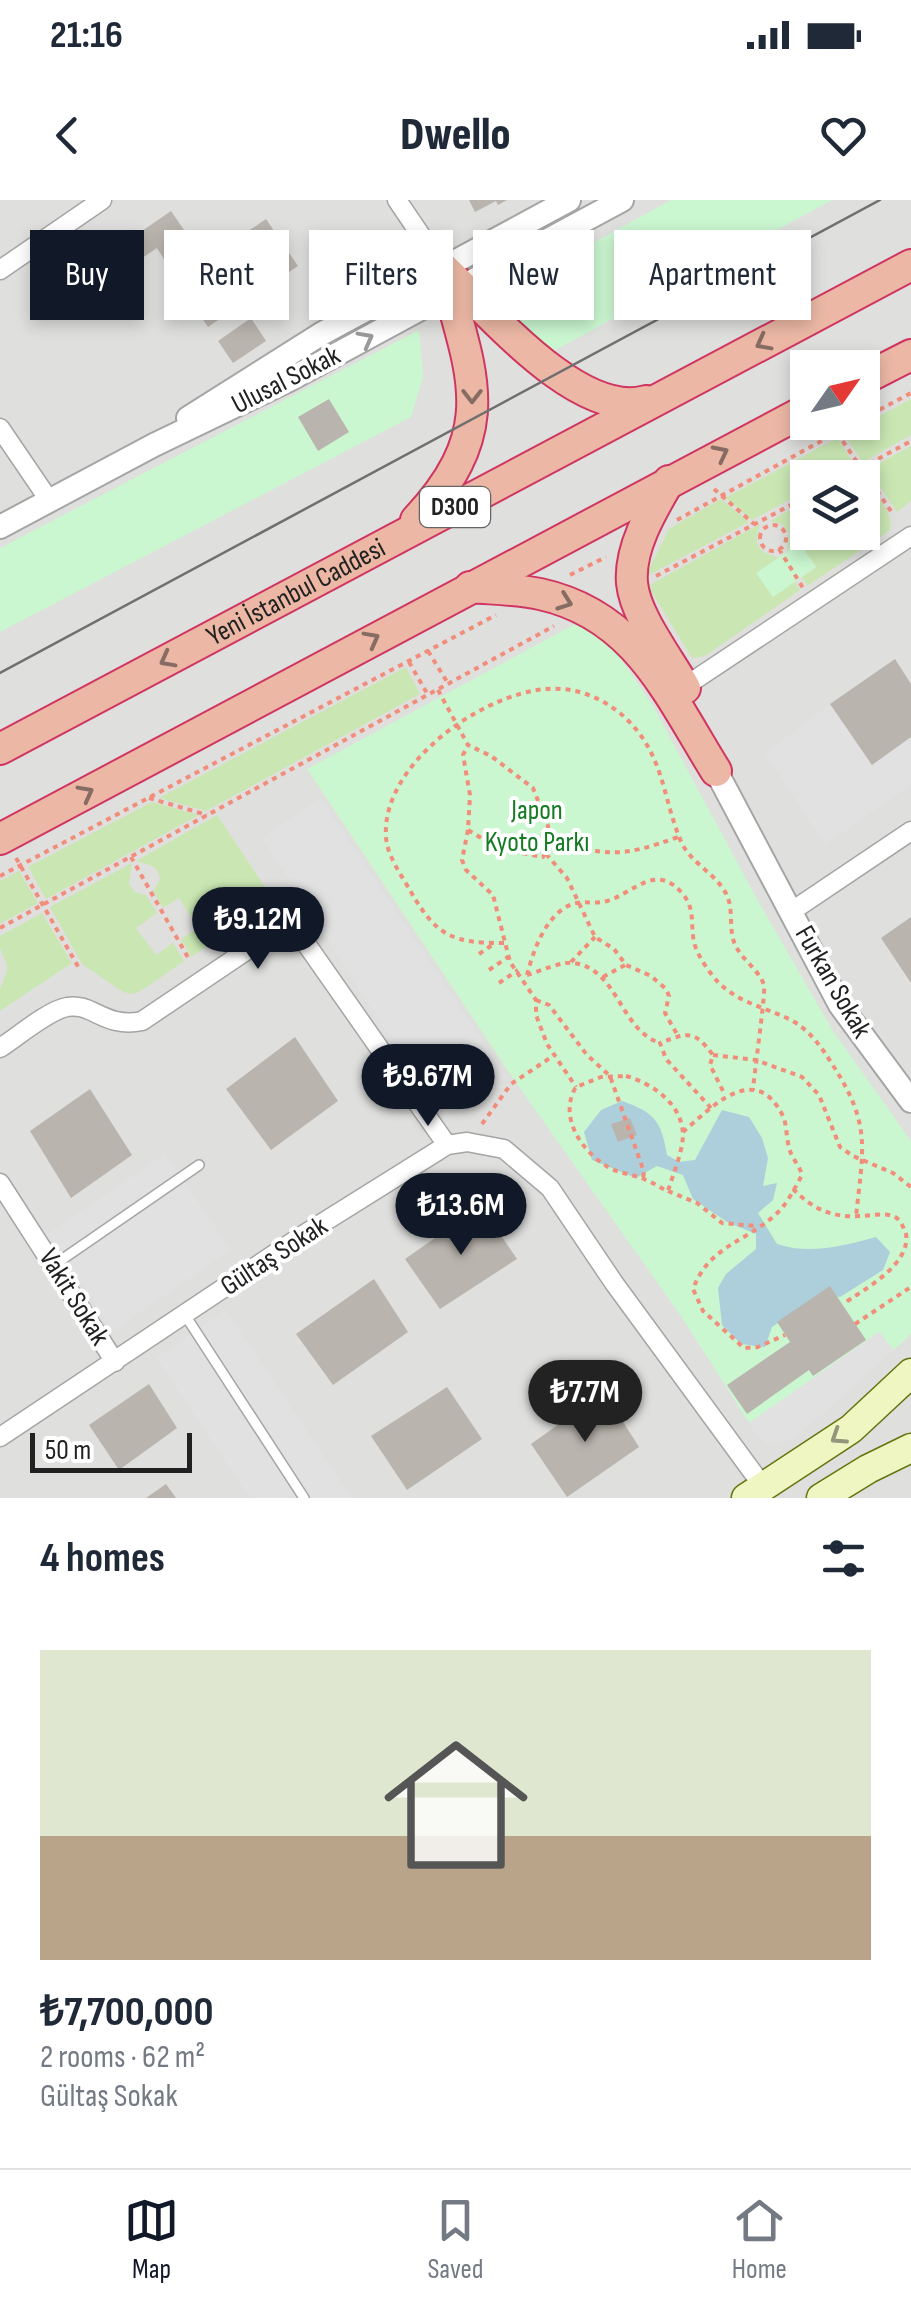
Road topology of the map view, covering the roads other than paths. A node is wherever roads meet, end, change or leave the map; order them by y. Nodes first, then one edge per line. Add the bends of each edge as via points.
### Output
1 (102, 200) edge
2 (397, 200) edge
3 (569, 200) edge
4 (622, 200) edge
5 (417, 230) edge
6 (911, 265) edge
7 (0, 270) edge
8 (453, 283) junction
9 (357, 320) edge
10 (391, 320) edge
11 (911, 355) edge
12 (880, 371) edge
13 (662, 397) junction
14 (790, 417) edge
15 (0, 428) edge
16 (154, 444) junction
17 (669, 481) junction
18 (49, 500) junction
19 (0, 526) edge
20 (400, 536) junction
21 (911, 537) edge
22 (470, 587) junction
23 (684, 687) junction
24 (0, 749) edge
25 (716, 770) junction
26 (911, 831) edge
27 (8, 848) edge
28 (792, 911) junction
29 (0, 1048) edge
30 (911, 1101) edge
31 (446, 1145) junction
32 (199, 1165) dead end
33 (0, 1183) edge
34 (54, 1265) junction
35 (185, 1315) junction
36 (115, 1362) junction
37 (911, 1373) edge
38 (0, 1437) edge
39 (911, 1448) edge
40 (754, 1492) edge
41 (304, 1498) edge
42 (821, 1498) edge

1 - 7 street
2 - 5 street
3 - 8 street, Ulusal Sokak
4 - 8 street, Ulusal Sokak
6 -> 13 highway, Yeni İstanbul Caddesi / D300
8 - 13 highway via 592,395 622,404
8 -> 20 highway via 473,381 471,419 448,479
9 - 16 street, Ulusal Sokak via 236,385
16 -> 10 street, Ulusal Sokak via 290,380
11 - 12 highway
13 - 20 highway, Yeni İstanbul Caddesi / D300
17 -> 14 highway
15 - 18 street
16 - 18 street, Ulusal Sokak
17 - 22 highway
17 - 23 highway via 648,516 632,582
18 - 19 street, Ulusal Sokak
20 -> 24 highway, Yeni İstanbul Caddesi / D300
21 - 23 street
22 -> 25 highway via 530,592 606,620 631,641
27 -> 22 highway
23 - 25 highway
25 - 28 street, Furkan Sokak
26 - 28 street, Furkan Sokak
28 - 30 street, Furkan Sokak via 840,1005
29 - 31 street via 64,1007 122,1026 142,1021 293,925
31 - 35 street, Gültaş Sokak
31 - 40 street, Gültaş Sokak via 504,1149 550,1188
32 - 34 lane
33 - 34 street, Vakit Sokak
34 - 36 street, Vakit Sokak
35 - 36 street, Gültaş Sokak
35 - 41 lane
36 - 38 street, Gültaş Sokak
37 -> 40 main road via 850,1429
39 - 42 main road

